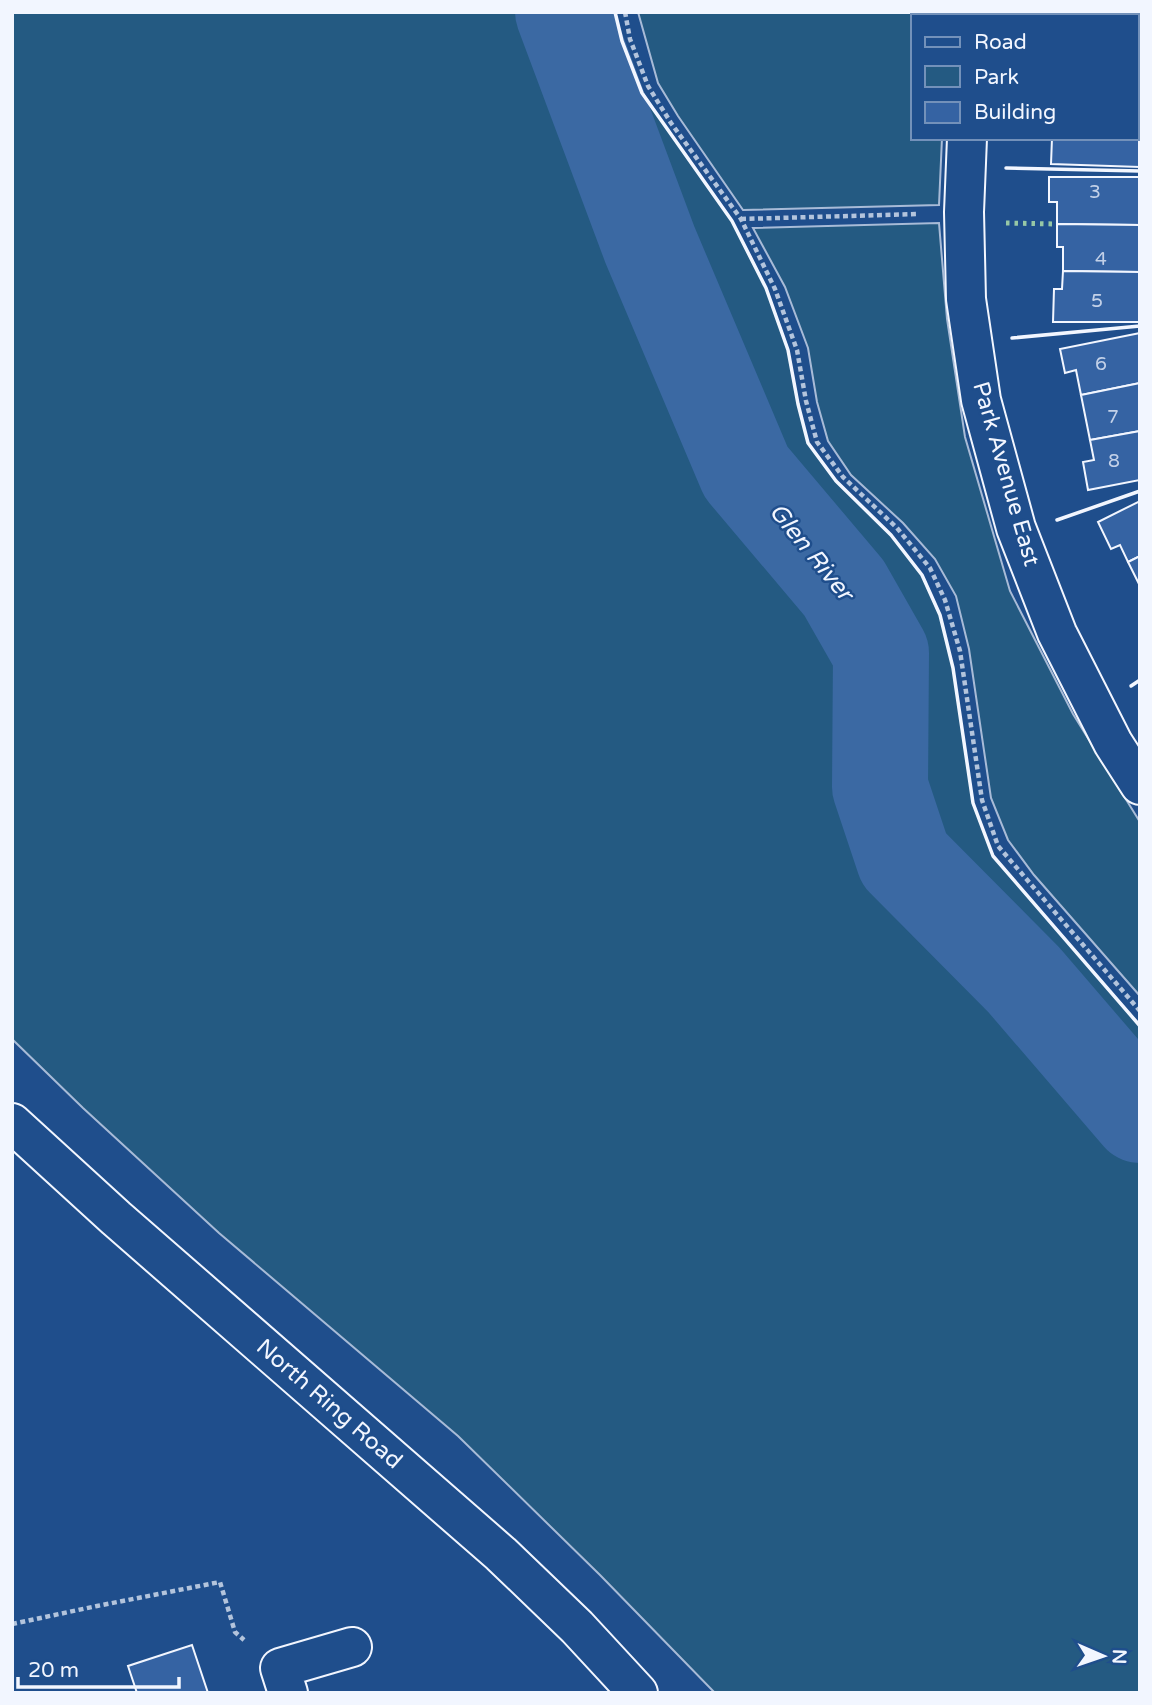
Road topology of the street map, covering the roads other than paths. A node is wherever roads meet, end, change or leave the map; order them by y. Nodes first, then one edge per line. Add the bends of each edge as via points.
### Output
1 (967, 140) edge
2 (1140, 785) edge
3 (12, 1123) edge
4 (352, 1647) dead end
5 (284, 1680) edge
6 (638, 1693) edge

1 - 2 main road, Park Avenue East via 966,299 981,400 1016,528 1057,633 1113,743
3 - 6 main road, North Ring Road via 501,1554
4 - 5 main road

